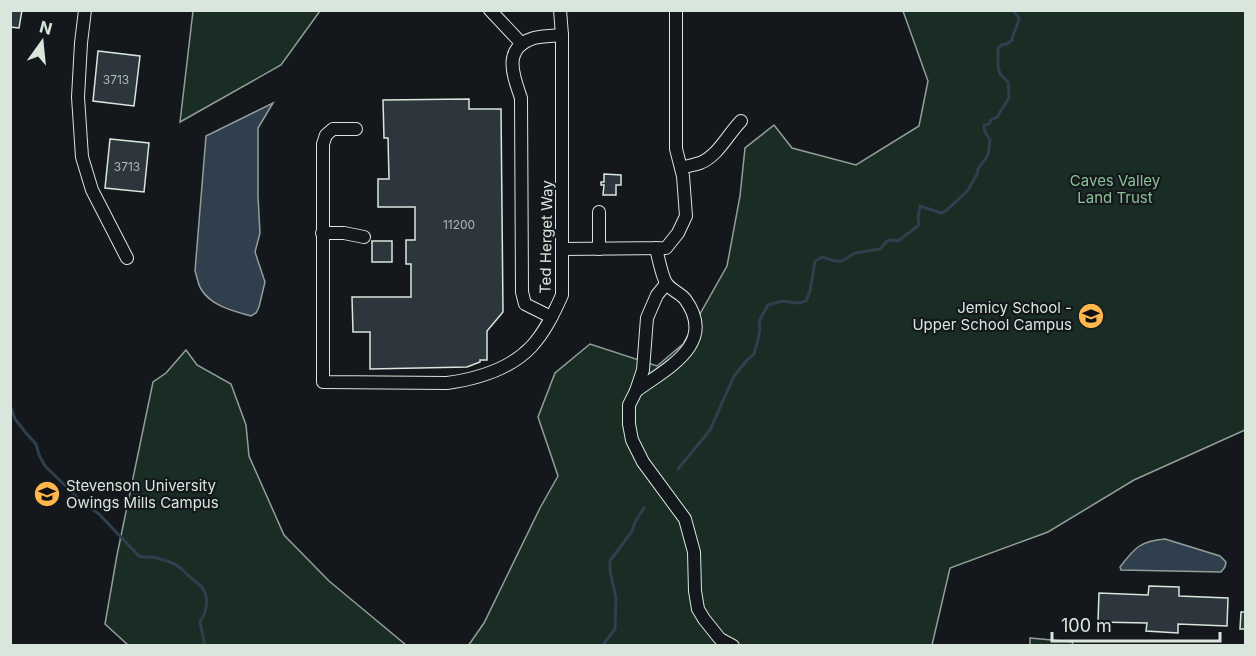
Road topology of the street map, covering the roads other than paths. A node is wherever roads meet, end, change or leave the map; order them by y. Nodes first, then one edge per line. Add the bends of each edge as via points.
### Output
1 (85, 10) edge
2 (490, 10) edge
3 (560, 10) edge
4 (676, 10) edge
5 (562, 35) junction
6 (522, 44) junction
7 (741, 121) dead end
8 (356, 129) dead end
9 (681, 168) junction
10 (599, 212) dead end
11 (322, 233) junction
12 (364, 237) dead end
13 (656, 248) junction
14 (562, 249) junction
15 (599, 249) junction
16 (127, 258) dead end
17 (666, 284) junction
18 (551, 317) junction
19 (636, 391) junction
20 (733, 645) edge

1 - 16 street via 78,97 82,157 92,190
2 - 6 street
3 - 5 street, Ted Herget Way
4 - 9 street via 675,149
5 - 6 street via 534,38
5 - 14 street, Ted Herget Way
6 - 18 street via 515,51 511,67 521,98 522,292 525,304
7 - 9 street via 715,153 701,163
8 - 11 street via 333,129 323,144
9 - 13 street via 686,216 666,248
10 - 15 street
11 - 12 street
11 - 18 street, Ted Herget Way via 323,382 464,381 511,362 531,348
13 - 15 street
13 - 17 street
14 - 15 street
14 - 18 street, Ted Herget Way via 562,295
17 - 19 street via 647,318 643,370
17 - 19 street via 684,298 696,321 695,338 682,358
19 - 20 street via 629,405 632,440 643,462 685,519 694,552 698,609 720,639

